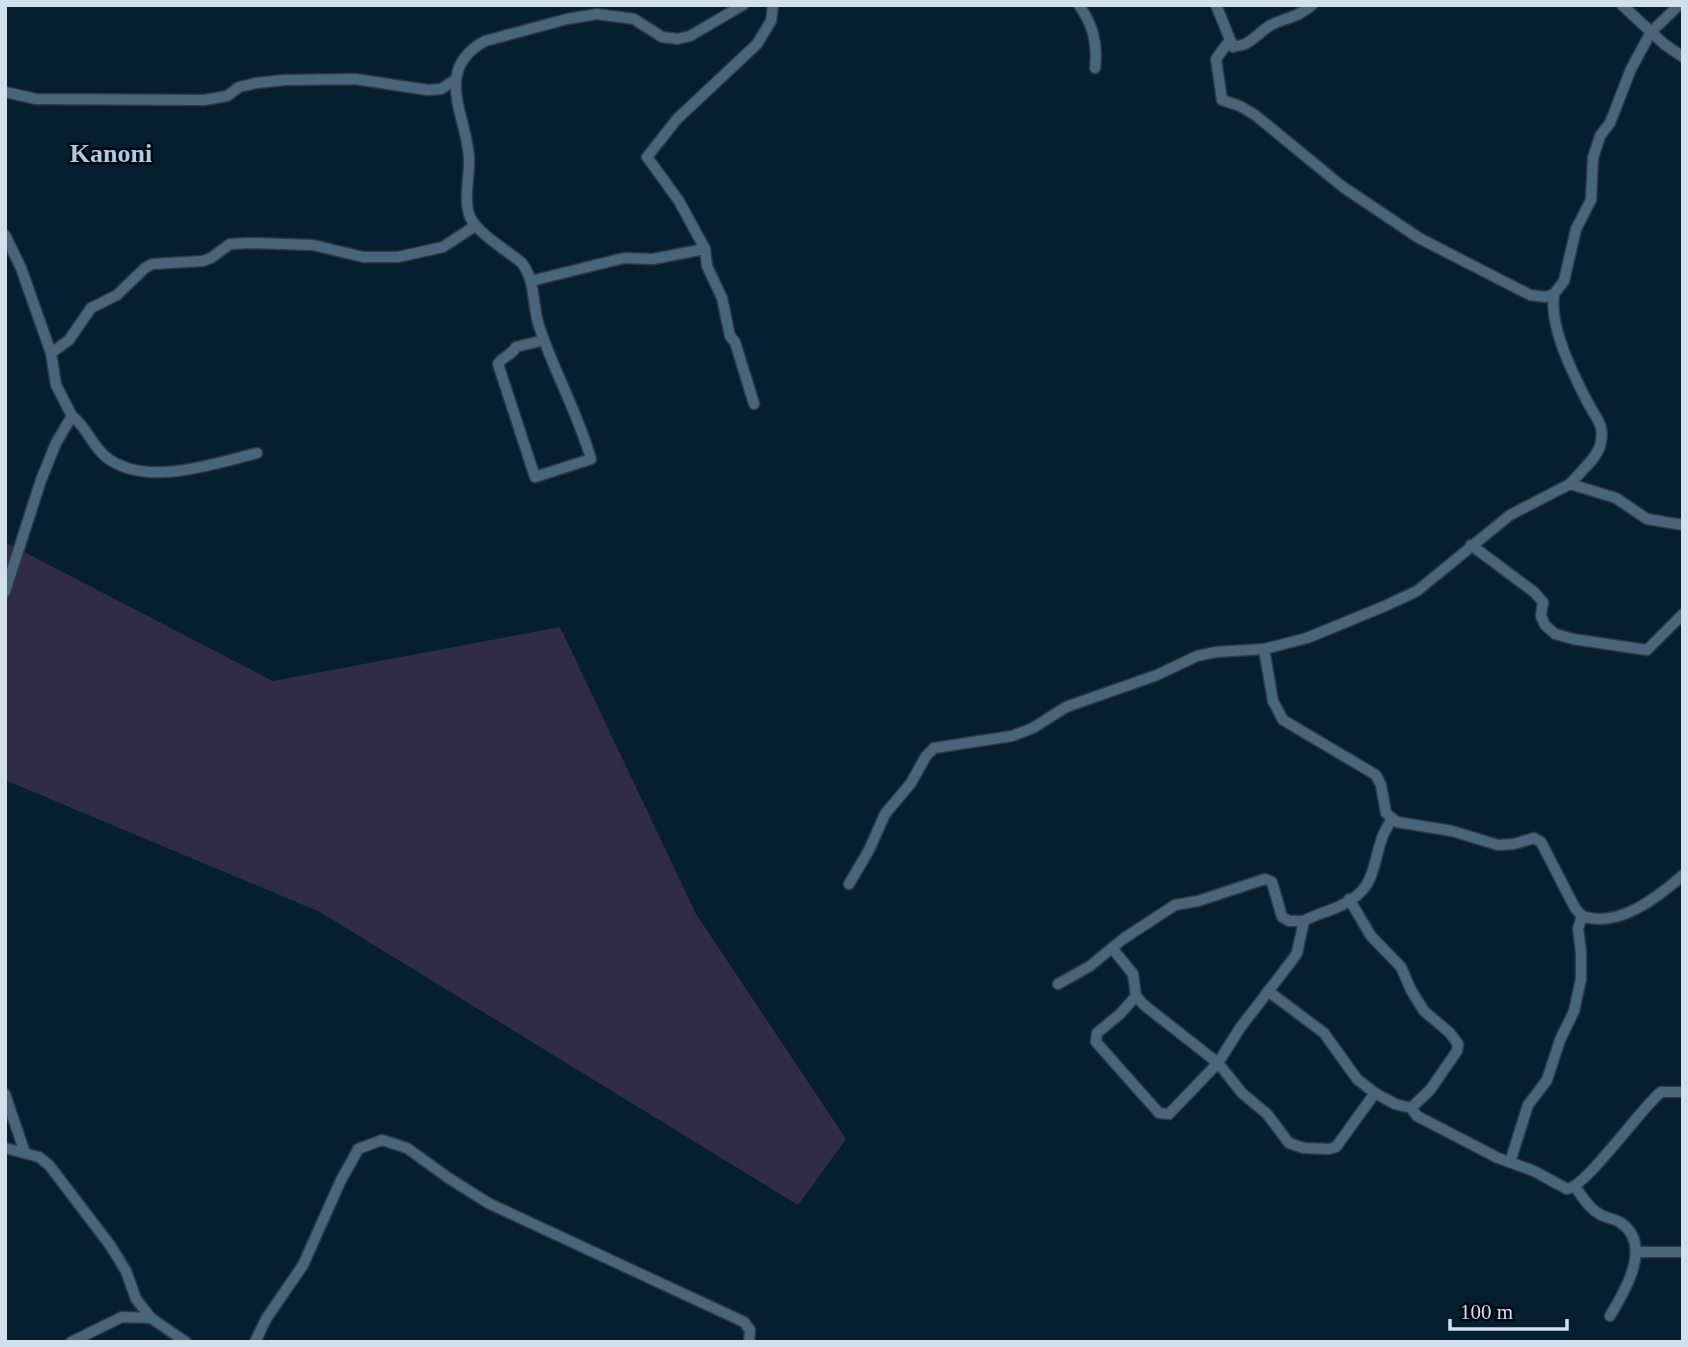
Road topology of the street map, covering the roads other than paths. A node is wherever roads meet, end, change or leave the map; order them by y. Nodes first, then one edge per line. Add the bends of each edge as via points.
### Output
1 (743, 5) edge
2 (773, 5) edge
3 (1079, 5) edge
4 (1216, 5) edge
5 (1312, 5) edge
6 (1622, 5) edge
7 (1679, 5) edge
8 (1651, 32) junction
9 (1233, 47) junction
10 (1683, 57) edge
11 (1095, 68) dead end
12 (455, 80) junction
13 (5, 92) edge
14 (475, 226) junction
15 (5, 235) edge
16 (705, 248) junction
17 (531, 281) junction
18 (1554, 294) junction
19 (544, 340) junction
20 (51, 353) junction
21 (754, 404) dead end
22 (72, 416) junction
23 (257, 453) dead end
24 (1570, 484) junction
25 (1683, 525) edge
26 (1471, 545) junction
27 (5, 592) edge
28 (1683, 614) edge
29 (1264, 649) junction
30 (1392, 818) junction
31 (1683, 875) edge
32 (849, 884) dead end
33 (1349, 899) junction
34 (1583, 916) junction
35 (1304, 921) junction
36 (1112, 948) junction
37 (1058, 984) dead end
38 (1268, 991) junction
39 (1136, 996) junction
40 (1218, 1063) junction
41 (1683, 1092) edge
42 (1375, 1093) junction
43 (5, 1094) edge
44 (1411, 1108) junction
45 (5, 1148) edge
46 (26, 1153) junction
47 (1510, 1162) junction
48 (1575, 1187) junction
49 (1636, 1252) junction
50 (1683, 1252) edge
51 (136, 1299) junction
52 (1611, 1316) dead end
53 (122, 1317) junction
54 (151, 1318) junction
55 (71, 1342) edge
56 (186, 1342) edge
57 (255, 1342) edge
58 (749, 1342) edge

1 - 12 street via 678,39 662,37 628,17 597,14 556,22 485,41 474,48
2 - 16 street via 771,22 757,44 677,119 647,157
3 - 11 street via 1097,47
4 - 9 street
5 - 9 street
6 - 8 street
7 - 8 street
8 - 10 street
8 - 18 street via 1600,136 1593,158 1591,200 1576,229 1564,281
9 - 18 street via 1227,44 1216,58 1222,100 1262,120 1343,187 1419,238 1530,295
12 - 13 street via 441,89 428,90 355,79 285,80 239,87 227,96 204,100 36,99
12 - 14 street via 469,156 467,206
14 - 17 street via 522,263
14 - 20 street via 443,247 398,257 363,257 313,245 252,243 230,244 203,261 152,264 117,296 91,308 69,340
15 - 20 street
16 - 17 street via 653,260 624,258
16 - 21 street
17 - 19 street
18 - 24 street via 1552,306 1560,339 1588,404 1600,420 1599,449
19 - 19 street via 591,459 535,477 498,364 516,347
20 - 22 street via 56,385
22 - 23 street via 103,455 126,469 161,472
22 - 27 street via 41,480
24 - 25 street via 1616,498 1647,519
24 - 26 street via 1510,515
26 - 28 street via 1534,592 1543,602 1545,625 1555,634 1647,650
26 - 29 street via 1417,591 1307,638
29 - 30 street via 1273,701 1283,720 1376,775 1386,813
29 - 32 street via 1197,656 1078,702 1012,736 934,748 885,814
30 - 33 street via 1382,837 1374,874 1365,888
30 - 34 street via 1498,845 1534,838 1541,842
31 - 34 street via 1659,896 1617,917
33 - 35 street
33 - 44 street via 1371,936 1407,975 1424,1011 1458,1044 1430,1090
34 - 47 street via 1578,929 1581,979 1574,1011 1547,1080 1528,1105
35 - 36 street via 1282,917 1272,882 1265,879 1175,905
35 - 38 street via 1297,953
36 - 37 street
36 - 39 street via 1133,974
38 - 40 street
38 - 42 street via 1324,1033 1357,1079
39 - 40 street
39 - 40 street via 1097,1033 1096,1042 1159,1113 1169,1114
40 - 42 street via 1289,1143 1304,1147 1336,1147
41 - 48 street via 1661,1091 1653,1098
42 - 44 street
43 - 46 street
44 - 47 street via 1417,1116
45 - 46 street
46 - 51 street via 49,1165 110,1245
47 - 48 street via 1567,1189
48 - 49 street via 1592,1210 1623,1224 1635,1241
49 - 50 street
49 - 52 street
51 - 53 street
51 - 54 street
53 - 54 street
53 - 55 street
54 - 56 street
57 - 58 street via 303,1265 358,1149 382,1140 407,1148 488,1203 744,1322 750,1330

